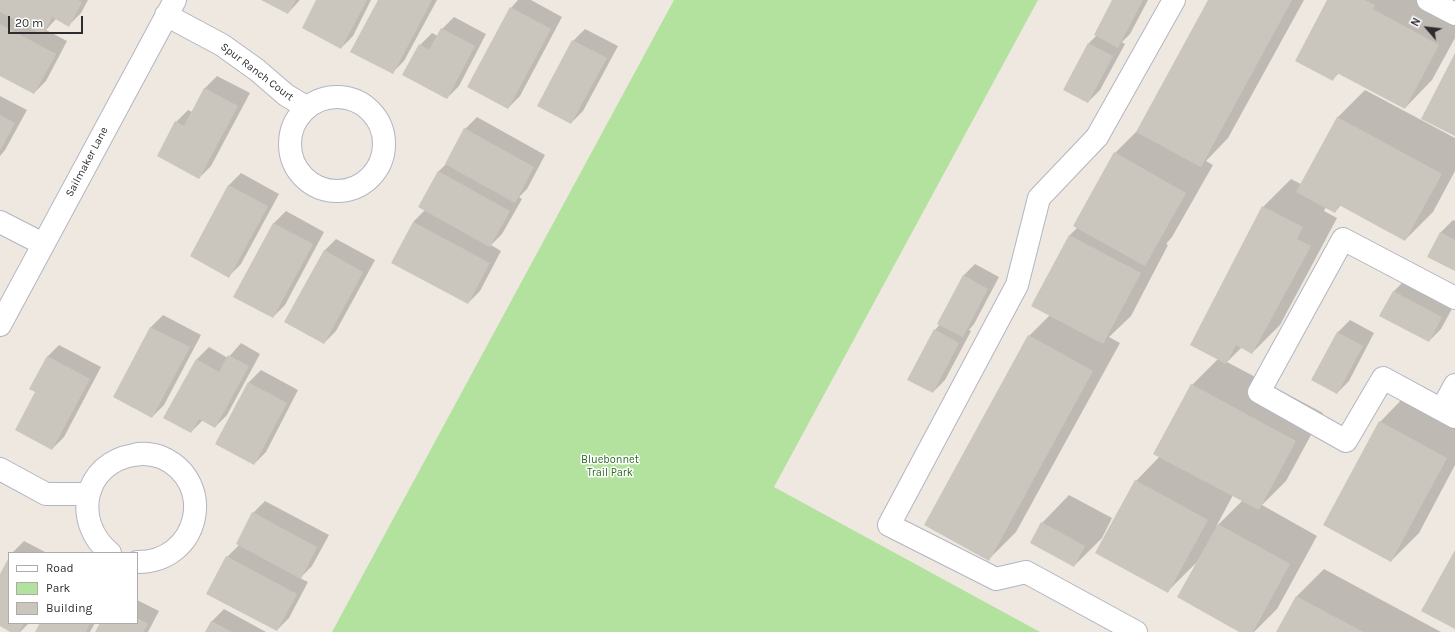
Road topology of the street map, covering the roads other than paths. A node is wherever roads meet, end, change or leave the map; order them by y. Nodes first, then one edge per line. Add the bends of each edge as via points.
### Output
1 (1174, 0) edge
2 (1428, 0) edge
3 (170, 8) edge
4 (1455, 14) edge
5 (306, 107) junction
6 (0, 222) edge
7 (43, 244) junction
8 (1455, 298) edge
9 (2, 316) edge
10 (1455, 385) edge
11 (1448, 413) edge
12 (0, 469) edge
13 (88, 494) junction
14 (109, 552) edge
15 (138, 562) edge
16 (1136, 632) edge

1 - 16 street via 1097,137 1039,198 1017,285 889,525 996,579 1026,572
2 - 4 street
3 - 5 street, Spur Ranch Court via 257,70 286,95
3 - 7 street, Sailmaker Lane
5 - 5 street, Spur Ranch Court via 294,122 289,140 292,159 301,175 315,187 333,192 352,190 368,181 380,166 385,148 383,129 374,113 359,102 341,96 323,99
6 - 7 street
7 - 9 street, Sailmaker Lane
8 - 11 street via 1343,238 1260,392 1346,441 1383,378
10 - 11 street
12 - 13 street via 46,494
13 - 14 street via 86,512 90,529 100,545
13 - 15 street via 96,478 108,465 124,456 142,454 160,457 175,466 188,480 194,496 195,514 190,531 180,546 166,557 148,563

